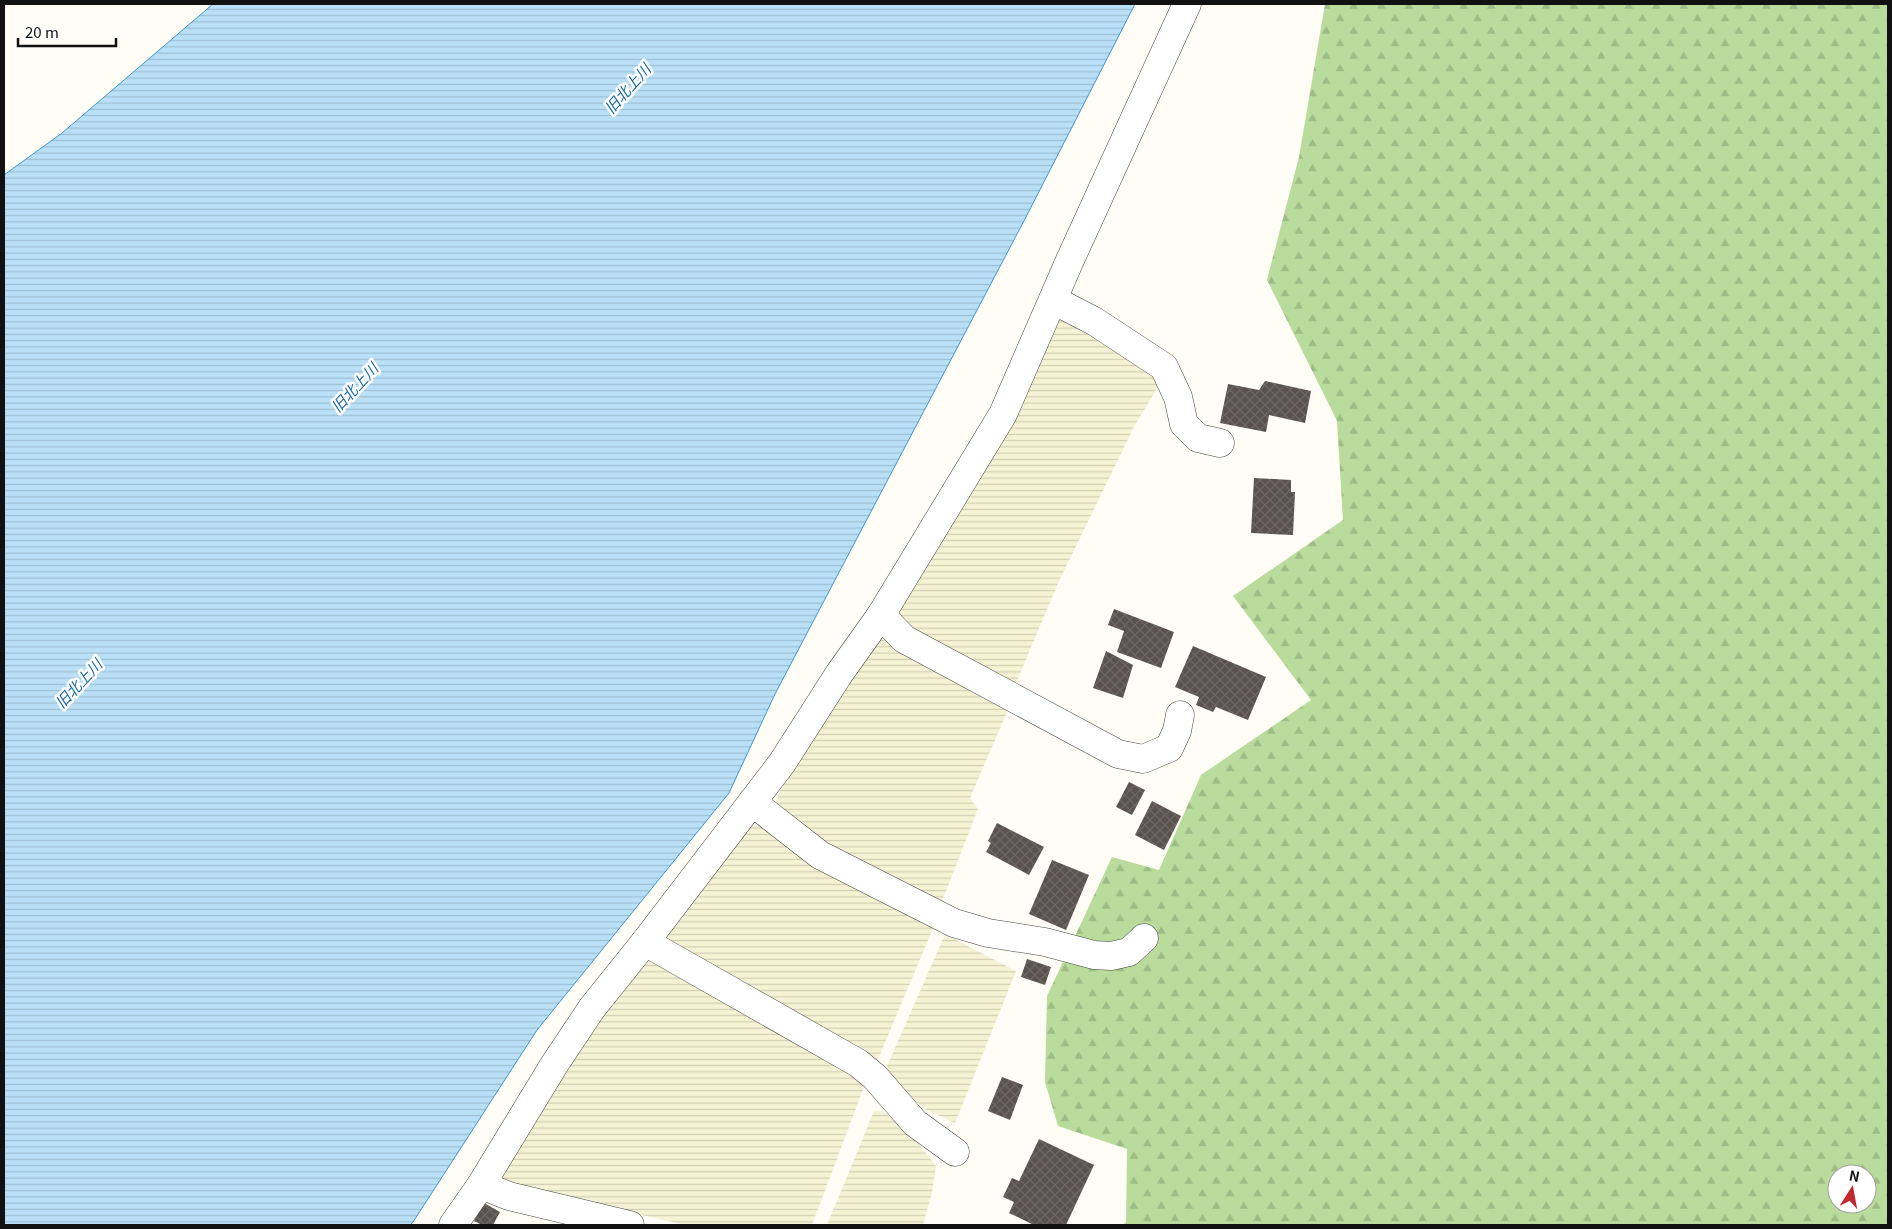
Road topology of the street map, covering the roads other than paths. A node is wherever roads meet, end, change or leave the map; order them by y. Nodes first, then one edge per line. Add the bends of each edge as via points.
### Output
1 (1187, 4) edge
2 (1053, 300) junction
3 (1220, 443) dead end
4 (881, 615) junction
5 (1180, 715) dead end
6 (752, 802) junction
7 (1144, 938) dead end
8 (645, 942) junction
9 (955, 1152) dead end
10 (482, 1185) junction
11 (453, 1225) edge
12 (630, 1225) edge

1 - 2 street
2 - 3 street via 1094,321 1164,367 1178,397 1184,424 1198,438
2 - 4 street via 1003,414
4 - 5 street via 904,639 1118,754 1143,758 1169,748 1177,732
4 - 6 street via 782,763
6 - 7 street via 820,855 954,923 1094,955 1128,952
6 - 8 street
8 - 9 street via 858,1063 875,1077 915,1123
8 - 10 street via 592,1008
10 - 11 street
10 - 12 street via 510,1196

